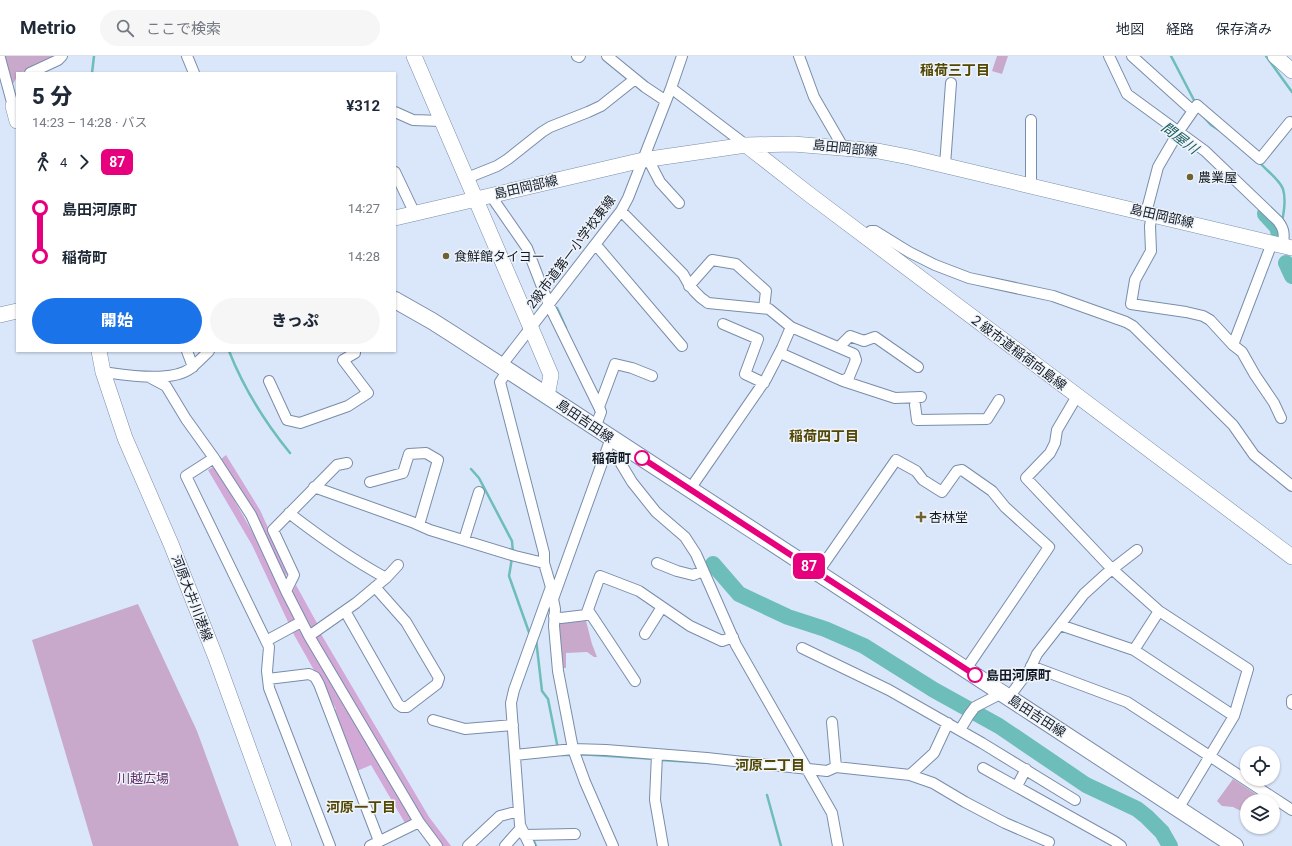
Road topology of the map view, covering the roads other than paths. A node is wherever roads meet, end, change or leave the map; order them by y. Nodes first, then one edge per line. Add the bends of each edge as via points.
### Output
1 (62, 56) edge
2 (187, 56) edge
3 (414, 56) edge
4 (577, 56) edge
5 (580, 56) edge
6 (607, 56) edge
7 (682, 56) edge
8 (799, 56) edge
9 (1132, 56) edge
10 (1275, 56) edge
11 (1112, 57) edge
12 (1, 60) edge
13 (1292, 71) edge
14 (32, 72) edge
15 (194, 72) edge
16 (635, 79) junction
17 (951, 83) dead end
18 (670, 88) junction
19 (16, 92) edge
20 (666, 101) junction
21 (13, 106) junction
22 (1193, 111) junction
23 (396, 112) edge
24 (16, 117) edge
25 (408, 118) junction
26 (1031, 120) dead end
27 (442, 121) junction
28 (396, 122) edge
29 (1290, 122) dead end
30 (1179, 131) junction
31 (746, 145) junction
32 (843, 147) junction
33 (646, 160) junction
34 (945, 165) junction
35 (396, 174) edge
36 (467, 178) junction
37 (1031, 185) junction
38 (491, 196) junction
39 (476, 199) junction
40 (679, 203) dead end
41 (621, 211) junction
42 (1149, 213) junction
43 (415, 214) junction
44 (396, 218) edge
45 (864, 236) junction
46 (596, 245) junction
47 (1282, 245) edge
48 (689, 286) junction
49 (396, 301) edge
50 (549, 305) junction
51 (764, 308) junction
52 (16, 311) edge
53 (0, 315) edge
54 (723, 324) dead end
55 (791, 327) junction
56 (531, 328) junction
57 (1233, 345) junction
58 (682, 346) dead end
59 (839, 347) junction
60 (99, 352) edge
61 (187, 352) edge
62 (208, 352) edge
63 (355, 352) edge
64 (780, 353) junction
65 (193, 367) junction
66 (918, 367) dead end
67 (504, 368) junction
68 (103, 372) junction
69 (652, 376) dead end
70 (149, 377) junction
71 (269, 381) dead end
72 (843, 381) junction
73 (764, 383) junction
74 (547, 396) junction
75 (1077, 396) junction
76 (999, 400) dead end
77 (599, 407) junction
78 (1281, 418) dead end
79 (594, 428) junction
80 (617, 443) junction
81 (214, 458) junction
82 (347, 463) dead end
83 (370, 482) dead end
84 (1292, 486) edge
85 (314, 487) junction
86 (690, 489) junction
87 (479, 492) dead end
88 (289, 513) junction
89 (419, 525) junction
90 (464, 540) junction
91 (1137, 550) dead end
92 (1292, 557) edge
93 (544, 563) junction
94 (657, 563) dead end
95 (398, 565) dead end
96 (1112, 569) junction
97 (703, 571) junction
98 (818, 572) junction
99 (386, 578) junction
100 (375, 587) junction
101 (286, 591) junction
102 (552, 592) junction
103 (662, 607) junction
104 (588, 610) junction
105 (346, 611) junction
106 (1159, 611) junction
107 (554, 616) junction
108 (302, 622) junction
109 (1060, 625) junction
110 (645, 634) dead end
111 (309, 636) junction
112 (733, 636) junction
113 (266, 641) junction
114 (802, 648) dead end
115 (1134, 650) junction
116 (1032, 666) junction
117 (966, 669) junction
118 (268, 679) junction
119 (635, 681) dead end
120 (1005, 695) junction
121 (1292, 700) edge
122 (1292, 704) edge
123 (1234, 716) junction
124 (433, 720) dead end
125 (832, 722) dead end
126 (948, 723) junction
127 (512, 725) junction
128 (960, 730) junction
129 (573, 749) junction
130 (657, 754) junction
131 (515, 755) junction
132 (1210, 756) junction
133 (836, 767) junction
134 (807, 768) junction
135 (983, 768) dead end
136 (1026, 769) junction
137 (910, 775) junction
138 (1017, 786) junction
139 (1075, 800) dead end
140 (1178, 809) junction
141 (1292, 810) edge
142 (519, 811) junction
143 (419, 822) junction
144 (523, 831) junction
145 (575, 834) dead end
146 (379, 841) junction
147 (1050, 842) dead end
148 (284, 846) edge
149 (330, 846) edge
150 (370, 846) edge
151 (437, 846) edge
152 (468, 846) edge
153 (505, 846) edge
154 (530, 846) edge
155 (613, 846) edge
156 (662, 846) edge
157 (838, 846) edge
158 (1121, 846) edge
159 (1235, 846) edge

1 - 14 street
2 - 15 street
3 - 27 main road
4 - 5 street
6 - 16 street
7 - 18 street, 2級市道第一小学校東線
8 - 32 street via 814,97
9 - 22 street
10 - 13 main road
11 - 30 street via 1127,94
12 - 21 street
16 - 20 street
16 - 36 street via 601,106 550,127 498,166
17 - 34 street
18 - 20 street, 2級市道第一小学校東線
18 - 31 street
19 - 21 street
20 - 33 street, 2級市道第一小学校東線
21 - 24 main road
22 - 29 street via 1197,105 1260,160
22 - 30 street
23 - 25 street
25 - 27 street
25 - 28 street
26 - 37 street
27 - 36 main road
30 - 42 street via 1158,167
30 - 47 street via 1205,151 1278,221 1283,227
31 - 32 main road, 島田岡部線
31 - 33 main road, 島田岡部線
31 - 45 main road, ２級市道稲荷向島線
32 - 34 main road, 島田岡部線 via 878,151
33 - 38 main road, 島田岡部線
33 - 40 street via 660,182
33 - 41 street, 2級市道第一小学校東線
34 - 37 main road, 島田岡部線
35 - 43 street
36 - 39 main road
37 - 42 main road, 島田岡部線
38 - 39 main road, 島田岡部線
38 - 50 street via 527,248
39 - 43 main road, 島田岡部線
39 - 56 main road
41 - 46 street, 2級市道第一小学校東線
41 - 48 street via 683,274
42 - 47 main road, 島田岡部線
42 - 57 street via 1151,251 1135,280 1131,304 1203,316
43 - 44 main road, 島田岡部線
45 - 75 main road, ２級市道稲荷向島線
45 - 84 street via 875,231 909,252 969,278 1053,296 1133,326 1233,425 1254,455
46 - 50 street, 2級市道第一小学校東線
46 - 58 street
47 - 57 street
48 - 51 street via 708,303
48 - 51 street via 712,260 736,264 766,291
49 - 67 main road, 島田吉田線
50 - 56 street, 2級市道第一小学校東線
50 - 77 street
51 - 55 street via 769,308
52 - 53 main road
54 - 73 street via 758,339 745,374
55 - 59 street
55 - 64 street
56 - 67 street, 2級市道第一小学校東線
56 - 74 main road via 551,375
57 - 78 street via 1242,352
59 - 66 street via 850,336 864,342 875,337
59 - 72 street via 854,354 856,360 849,377
60 - 68 main road, 河原大井川港線
61 - 65 street
62 - 65 street
63 - 71 street via 343,360 368,393 348,406 307,421 300,423 287,420
64 - 72 street
64 - 73 street
65 - 70 street via 177,376
67 - 74 main road, 島田吉田線
67 - 93 street, 2級市道第一小学校東線 via 500,382 544,552
68 - 70 street
68 - 148 main road, 河原大井川港線 via 126,438 216,658
69 - 77 street via 615,364
70 - 81 street via 166,386
72 - 76 street via 895,398 918,401 917,420 987,419
73 - 86 street
74 - 79 main road, 島田吉田線
75 - 92 main road, ２級市道稲荷向島線
75 - 96 street via 1057,430 1050,453 1026,478
77 - 79 street via 601,412
79 - 80 main road, 島田吉田線
80 - 86 main road, 島田吉田線
80 - 97 street via 620,462 632,482 656,512 685,537
80 - 102 street
81 - 101 street via 251,515
81 - 113 street via 186,476
82 - 85 street via 337,464
83 - 89 street via 403,473 409,454 426,453 438,460
85 - 88 street
85 - 89 street
86 - 98 main road, 島田吉田線
87 - 90 street
88 - 99 street via 357,562
88 - 101 street via 273,530 294,575
89 - 90 street
90 - 93 street
91 - 96 street
93 - 102 street, 2級市道第一小学校東線
94 - 97 street via 693,575
95 - 99 street
96 - 106 street
96 - 109 street via 1084,594
97 - 112 street
98 - 117 main road, 島田吉田線
98 - 117 street via 896,460 916,471 923,480 942,492 957,471 962,470 992,491 1005,507 1049,547
99 - 100 street
100 - 105 street
100 - 105 street via 406,622 439,678 437,684 407,707 398,704
101 - 108 street
102 - 107 street
102 - 127 street via 514,690 511,703
103 - 104 street via 639,591 600,576
103 - 110 street
103 - 112 street via 690,626 722,641
104 - 107 street via 586,615 561,618
104 - 119 street
105 - 111 street
106 - 115 street
106 - 123 street via 1248,669
107 - 129 street via 558,671
108 - 111 street
108 - 113 street
109 - 115 street
109 - 116 street via 1037,654
111 - 143 street
112 - 134 street
113 - 118 street via 269,647
114 - 126 street via 889,690
115 - 123 street
116 - 120 street
116 - 132 street via 1127,702
117 - 120 main road, 島田吉田線
118 - 146 street via 309,674 315,677
118 - 149 street via 269,688
120 - 128 street via 975,707
120 - 140 main road, 島田吉田線
121 - 122 street
123 - 132 street
124 - 127 street via 465,729
125 - 133 street
126 - 128 street
126 - 137 street via 934,753
127 - 131 street
128 - 136 street
129 - 130 street
129 - 131 street
129 - 155 street
130 - 134 street
130 - 156 street via 655,800
131 - 142 street
132 - 140 street
132 - 141 street
133 - 134 street via 827,771
133 - 137 street
134 - 157 street via 832,813
135 - 138 street
136 - 138 street
136 - 139 street
137 - 147 street via 934,782 1004,823
138 - 158 street
140 - 159 main road, 島田吉田線
142 - 144 street
142 - 152 street via 500,816
143 - 146 street
143 - 151 street
144 - 145 street
144 - 153 street
144 - 154 street
146 - 150 street

